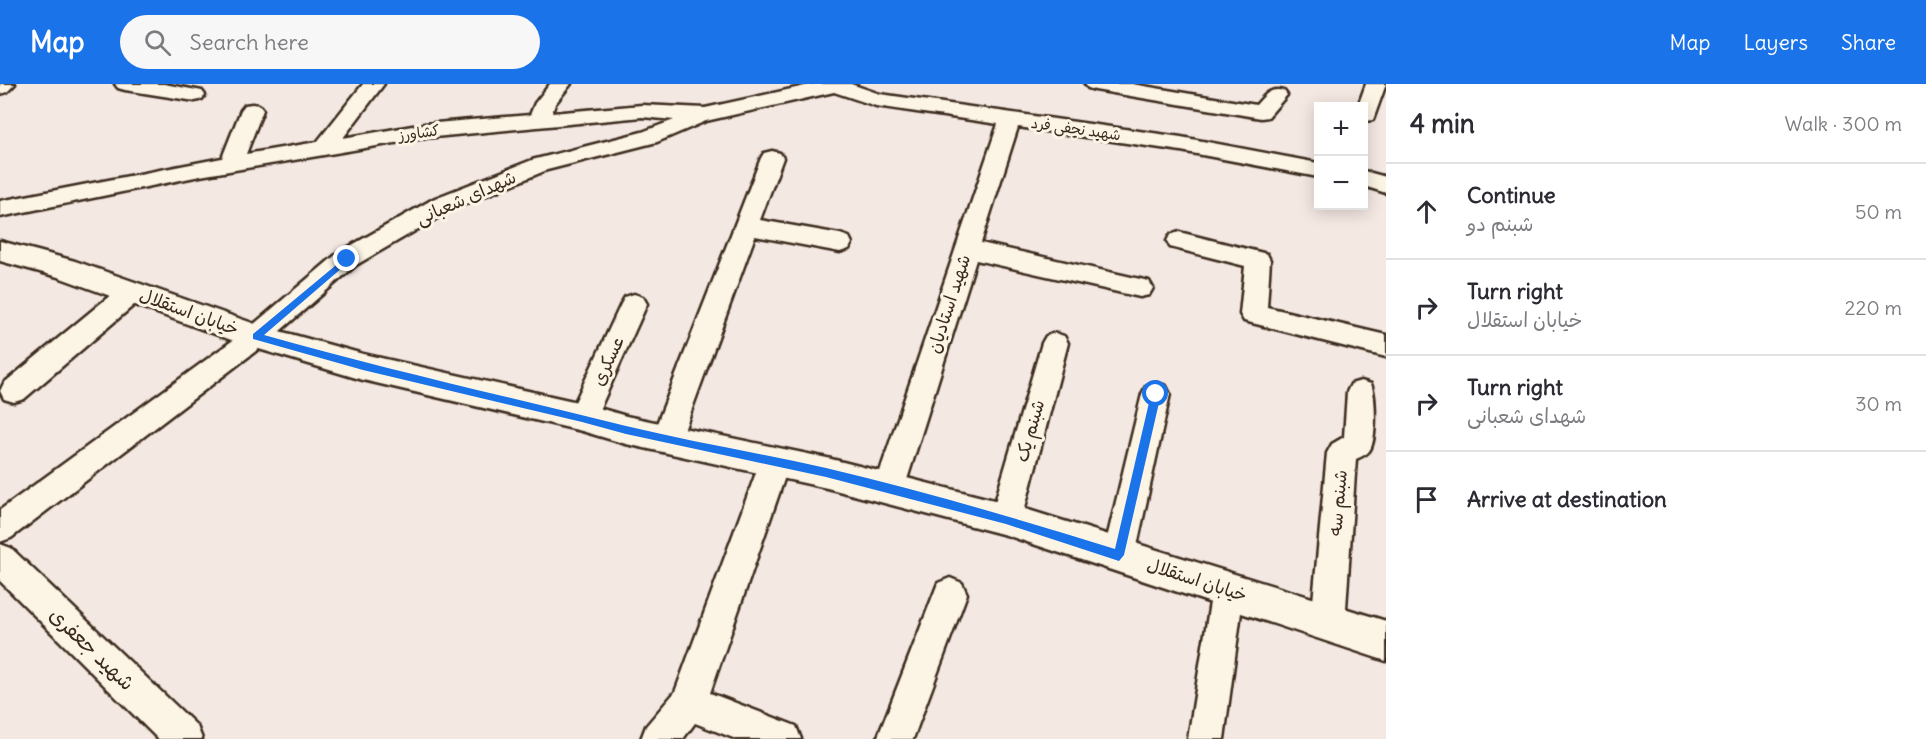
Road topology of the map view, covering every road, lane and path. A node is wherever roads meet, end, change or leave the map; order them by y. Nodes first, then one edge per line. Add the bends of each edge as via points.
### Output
1 (5, 84) edge
2 (125, 84) edge
3 (375, 84) edge
4 (561, 84) edge
5 (1095, 84) edge
6 (1376, 84) edge
7 (838, 85) edge
8 (0, 88) edge
9 (769, 93) edge
10 (195, 95) dead end
11 (1277, 95) dead end
12 (1368, 108) edge
13 (252, 110) dead end
14 (705, 116) junction
15 (578, 117) junction
16 (1010, 119) junction
17 (539, 120) junction
18 (324, 148) junction
19 (584, 154) junction
20 (772, 158) dead end
21 (231, 164) junction
22 (1314, 169) edge
23 (1368, 180) edge
24 (1386, 185) edge
25 (0, 209) edge
26 (747, 226) junction
27 (1179, 241) dead end
28 (840, 243) dead end
29 (967, 249) junction
30 (0, 251) edge
31 (1140, 288) dead end
32 (132, 292) junction
33 (634, 304) dead end
34 (256, 337) junction
35 (1055, 343) dead end
36 (1386, 346) edge
37 (14, 391) dead end
38 (1361, 393) dead end
39 (1156, 394) dead end
40 (582, 417) junction
41 (666, 439) junction
42 (775, 462) junction
43 (889, 489) junction
44 (1006, 519) junction
45 (0, 528) edge
46 (1119, 555) junction
47 (0, 559) edge
48 (1228, 590) junction
49 (950, 594) dead end
50 (1328, 622) junction
51 (1386, 641) edge
52 (689, 703) junction
53 (184, 739) edge
54 (659, 739) edge
55 (783, 739) edge
56 (895, 739) edge
57 (1206, 739) edge

1 - 8 street
2 - 10 street
3 - 18 street
4 - 17 street via 545,103
5 - 11 street via 1261,111
6 - 12 street
7 - 9 street, کشاورز
7 - 16 street, شهید نجفی فرد via 876,100
9 - 14 street, کشاورز
13 - 21 street
14 - 15 street, کشاورز via 642,111
14 - 19 street, شهدای شعبانی via 649,137
15 - 17 street, کشاورز
15 - 19 street
16 - 22 street, شهید نجفی فرد via 1181,144
16 - 29 street, شهید استادیان
17 - 18 street, کشاورز via 424,131
18 - 21 street, کشاورز
19 - 34 street, شهدای شعبانی via 540,165 443,204 347,259
20 - 26 street
21 - 25 street, کشاورز
23 - 24 street
26 - 28 street
26 - 41 street
27 - 36 street via 1258,260 1253,314
29 - 31 street
29 - 43 street, شهید استادیان
30 - 32 street, خیابان استقلال via 65,268
32 - 34 street, خیابان استقلال
32 - 37 street
33 - 40 street, عسکری
34 - 40 street, خیابان استقلال via 363,367
34 - 45 street, شهدای شعبانی
35 - 44 street, شبنم یک
38 - 50 street, شبنم سه via 1358,443 1342,453
39 - 46 street
40 - 41 street, خیابان استقلال
41 - 42 street, خیابان استقلال
42 - 43 street, خیابان استقلال
42 - 52 street
43 - 44 street, خیابان استقلال
44 - 46 street, خیابان استقلال
46 - 48 street, خیابان استقلال
47 - 53 street, شهید جعفری
48 - 50 street, خیابان استقلال
48 - 57 street
49 - 56 street
50 - 51 street, خیابان استقلال
52 - 54 street
52 - 55 street

